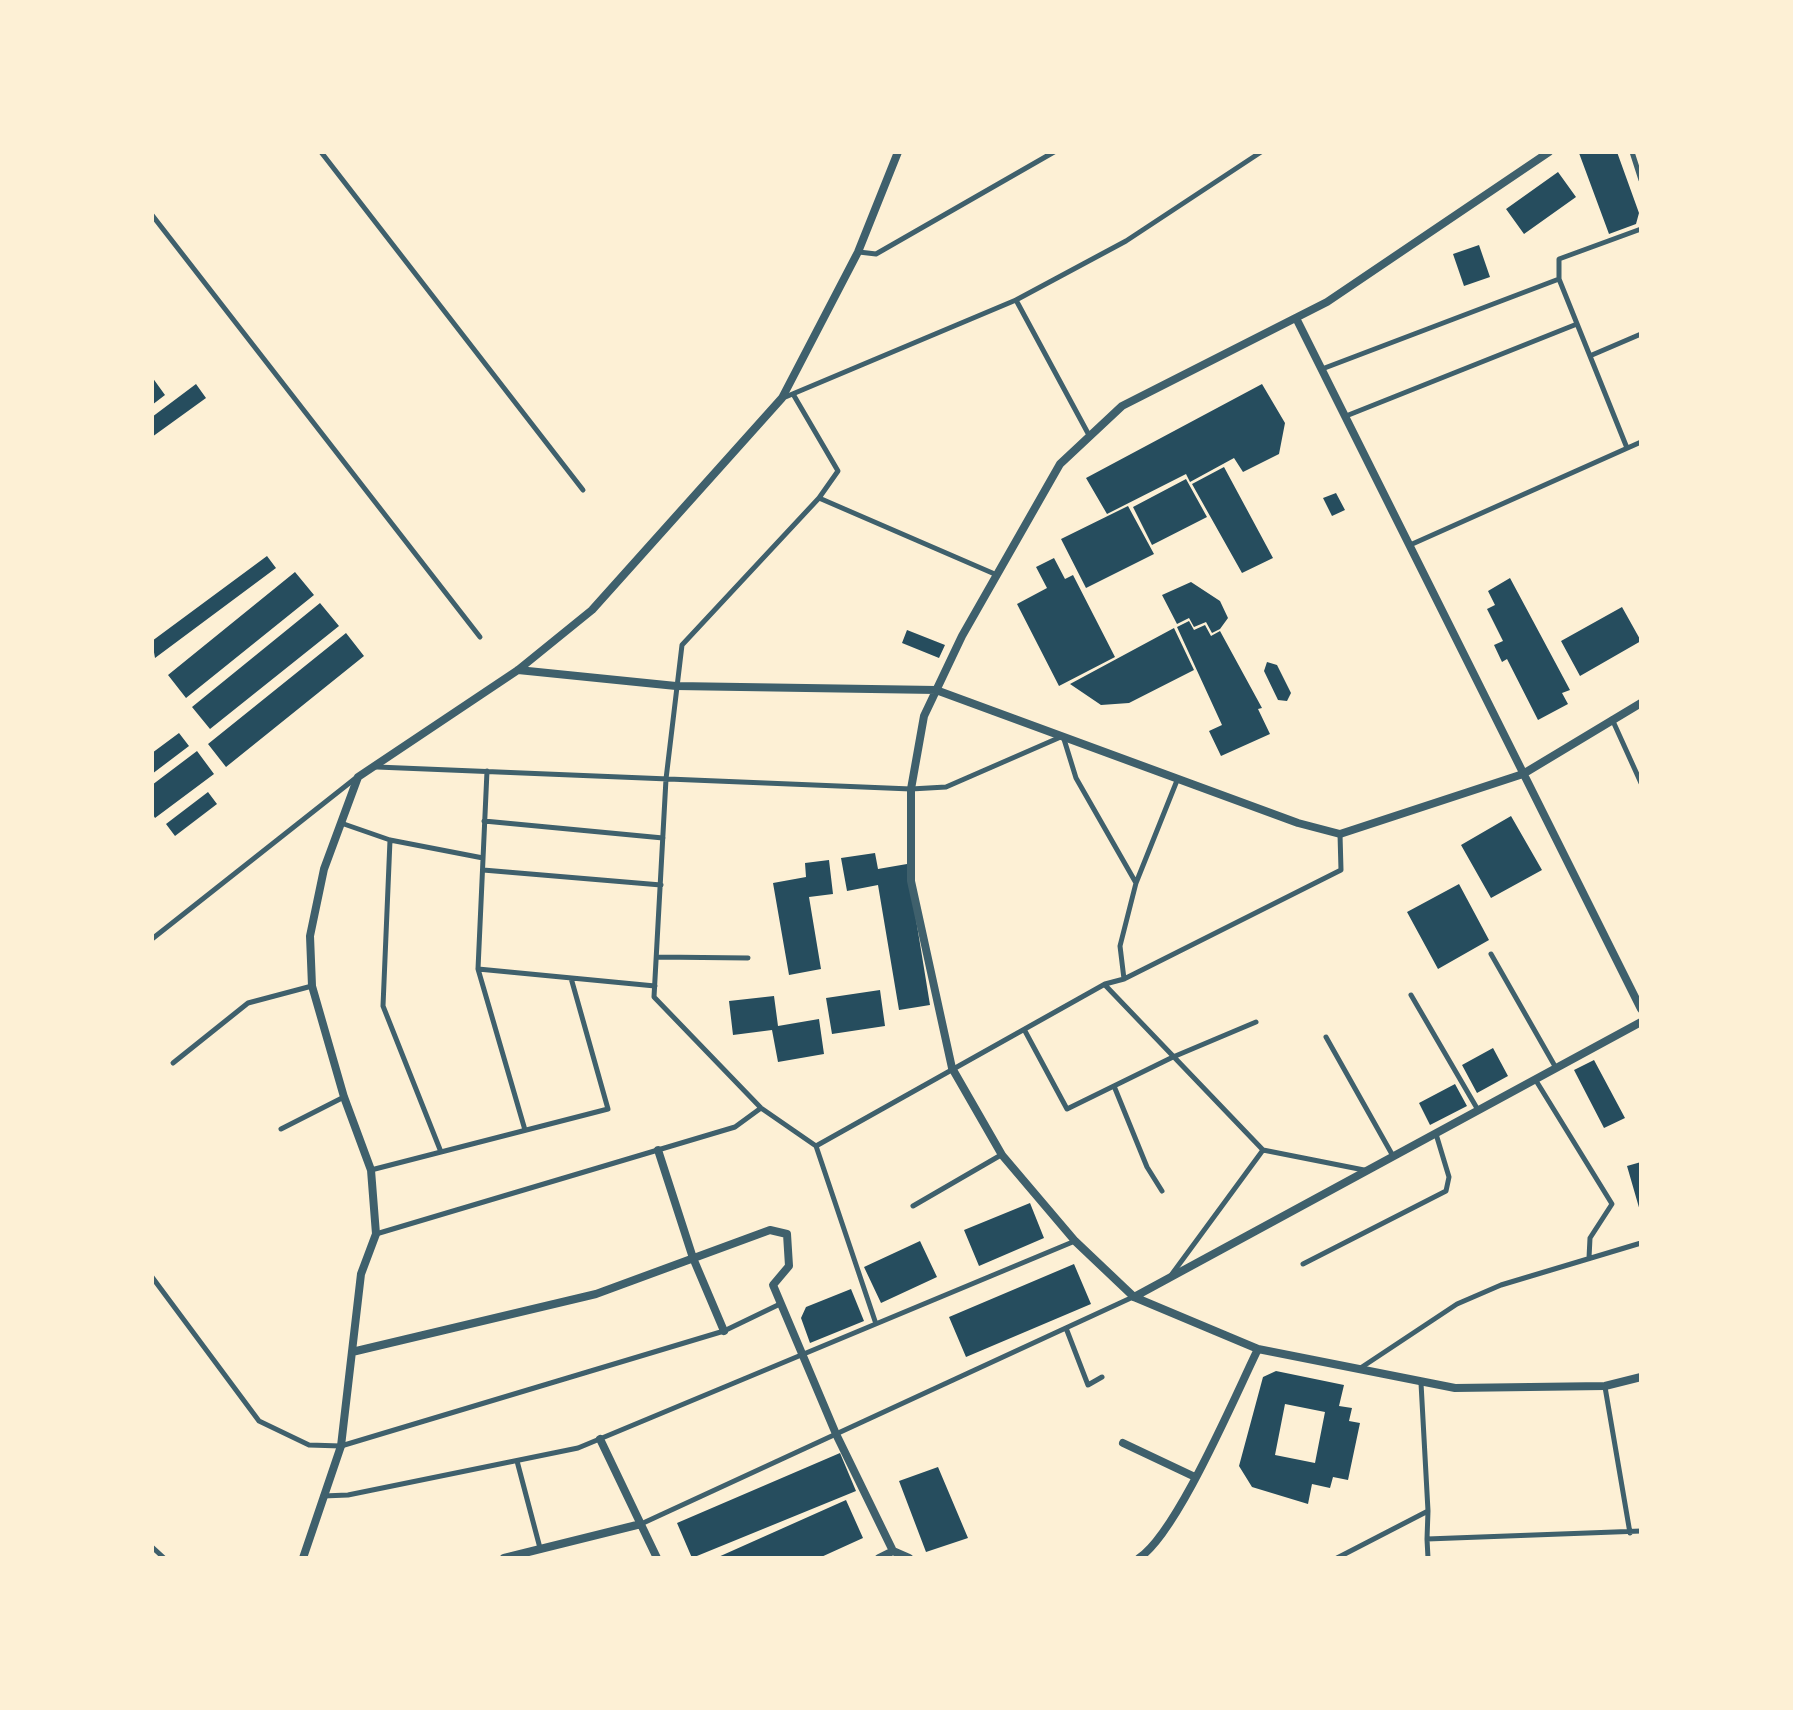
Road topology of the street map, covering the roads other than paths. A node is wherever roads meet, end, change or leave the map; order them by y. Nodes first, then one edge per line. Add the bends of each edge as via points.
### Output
1 (321, 152) edge
2 (898, 152) edge
3 (1054, 152) edge
4 (1261, 152) edge
5 (1549, 152) edge
6 (1632, 152) edge
7 (1641, 180) edge
8 (152, 215) edge
9 (1641, 229) edge
10 (858, 252) junction
11 (1559, 279) junction
12 (1016, 300) junction
13 (1296, 318) junction
14 (1577, 324) junction
15 (1641, 334) edge
16 (1592, 355) junction
17 (1322, 369) junction
18 (793, 394) junction
19 (782, 398) junction
20 (1345, 416) junction
21 (1090, 437) junction
22 (1641, 442) edge
23 (1627, 448) junction
24 (583, 490) dead end
25 (819, 498) junction
26 (1409, 546) junction
27 (997, 575) junction
28 (480, 637) dead end
29 (518, 670) junction
30 (676, 686) junction
31 (936, 690) junction
32 (1641, 703) edge
33 (1612, 719) junction
34 (1063, 736) junction
35 (372, 767) junction
36 (487, 771) junction
37 (1523, 774) junction
38 (358, 777) junction
39 (1178, 778) junction
40 (666, 779) junction
41 (1641, 783) edge
42 (911, 789) junction
43 (484, 821) junction
44 (341, 823) junction
45 (1340, 834) junction
46 (663, 838) junction
47 (390, 840) junction
48 (483, 858) junction
49 (483, 870) junction
50 (1136, 883) junction
51 (661, 885) junction
52 (152, 939) edge
53 (1491, 954) dead end
54 (657, 957) junction
55 (748, 958) dead end
56 (478, 969) junction
57 (571, 978) junction
58 (1124, 979) junction
59 (1105, 984) junction
60 (312, 986) junction
61 (655, 986) junction
62 (1411, 995) dead end
63 (1641, 1009) edge
64 (1256, 1022) dead end
65 (1641, 1022) edge
66 (1025, 1031) junction
67 (1326, 1037) dead end
68 (1173, 1057) junction
69 (173, 1063) dead end
70 (952, 1068) junction
71 (1556, 1068) junction
72 (1535, 1079) junction
73 (1114, 1086) junction
74 (344, 1097) junction
75 (761, 1108) junction
76 (1478, 1110) junction
77 (281, 1129) dead end
78 (525, 1130) junction
79 (1436, 1133) junction
80 (816, 1146) junction
81 (658, 1150) junction
82 (1263, 1150) junction
83 (441, 1152) junction
84 (1002, 1155) junction
85 (1393, 1156) junction
86 (371, 1170) junction
87 (1366, 1171) junction
88 (1162, 1191) dead end
89 (913, 1206) dead end
90 (376, 1234) junction
91 (1075, 1241) junction
92 (1641, 1243) edge
93 (693, 1258) junction
94 (1589, 1258) junction
95 (1303, 1264) dead end
96 (152, 1277) edge
97 (1169, 1278) junction
98 (1134, 1297) junction
99 (780, 1304) junction
100 (875, 1321) junction
101 (1066, 1328) junction
102 (724, 1331) junction
103 (1258, 1349) junction
104 (352, 1352) junction
105 (801, 1353) junction
106 (1358, 1370) junction
107 (1102, 1377) dead end
108 (1641, 1377) edge
109 (1421, 1383) junction
110 (1605, 1386) junction
111 (836, 1434) junction
112 (600, 1439) junction
113 (1123, 1443) dead end
114 (341, 1446) junction
115 (517, 1461) junction
116 (1195, 1477) junction
117 (323, 1496) junction
118 (1428, 1511) junction
119 (641, 1524) junction
120 (1641, 1531) edge
121 (1630, 1533) junction
122 (1427, 1539) junction
123 (152, 1547) edge
124 (540, 1548) junction
125 (893, 1551) junction
126 (164, 1558) edge
127 (303, 1558) edge
128 (504, 1558) edge
129 (657, 1558) edge
130 (879, 1558) edge
131 (909, 1558) edge
132 (1139, 1558) edge
133 (1337, 1558) edge
134 (1428, 1558) edge

1 - 24 lane
2 - 10 street
3 - 10 lane via 876,254
4 - 12 lane via 1126,241
5 - 13 street
6 - 7 lane
8 - 28 lane
9 - 11 lane via 1559,259
10 - 19 street
11 - 14 lane
11 - 17 lane
12 - 18 lane
12 - 21 lane
13 - 17 street
13 - 21 street via 1122,406
14 - 16 lane
14 - 20 lane
15 - 16 lane
16 - 23 lane
17 - 20 street
18 - 19 lane
18 - 25 lane via 838,471
19 - 29 street via 592,610
20 - 26 street
21 - 27 street via 1060,464
22 - 23 lane
23 - 26 lane
25 - 27 lane
25 - 30 lane via 682,645
26 - 37 street
27 - 31 street
29 - 30 street
29 - 35 street
30 - 31 street
30 - 40 lane
31 - 34 street
31 - 42 street via 924,716
32 - 33 street
33 - 37 street
33 - 41 lane
34 - 39 street
34 - 42 lane via 946,787
34 - 50 lane via 1076,778
35 - 36 lane
35 - 38 street
36 - 40 lane
36 - 43 lane
37 - 45 street
37 - 63 street
38 - 44 street
38 - 52 lane
39 - 45 street
39 - 50 lane
40 - 42 lane
40 - 46 lane
42 - 70 street via 911,881
43 - 46 lane
43 - 48 lane
44 - 47 lane
44 - 60 street via 324,869 310,936
45 - 58 lane via 1341,870
46 - 51 lane
47 - 48 lane
47 - 83 lane via 383,1006
48 - 49 lane
49 - 51 lane
49 - 56 lane
50 - 58 lane via 1120,946
51 - 54 lane
53 - 71 lane
54 - 55 lane
54 - 61 lane
56 - 57 lane
56 - 78 lane
57 - 61 lane
57 - 78 lane via 608,1109
58 - 59 lane
59 - 66 lane
59 - 68 lane
60 - 69 lane via 248,1003
60 - 74 street
61 - 75 lane via 654,997
62 - 76 lane
64 - 68 lane
65 - 71 street
66 - 70 lane
66 - 73 lane via 1067,1109
67 - 85 lane
68 - 73 lane
68 - 82 lane
70 - 80 lane
70 - 84 street
71 - 72 street
72 - 76 street
72 - 94 lane via 1612,1204 1590,1238
73 - 88 lane
74 - 77 lane
74 - 86 street
75 - 80 lane
75 - 81 lane via 735,1127
76 - 79 street
78 - 83 lane
79 - 85 street
79 - 95 lane via 1449,1177 1446,1191
80 - 100 lane
81 - 90 lane
81 - 93 street
82 - 87 lane
82 - 97 lane
83 - 86 lane
84 - 89 lane
84 - 91 street
85 - 87 street
86 - 90 street
87 - 97 street
90 - 104 street via 361,1274
91 - 98 street
91 - 100 lane
91 - 105 lane
92 - 94 lane
93 - 99 street via 770,1230 787,1234 789,1266 773,1285
93 - 102 street
93 - 104 street via 596,1294
94 - 106 lane via 1457,1304
96 - 114 lane via 259,1421 309,1445
97 - 98 street
98 - 101 lane
98 - 103 street
99 - 102 lane
99 - 105 street
100 - 105 lane
101 - 107 lane via 1088,1385
101 - 111 lane
102 - 114 lane
103 - 106 street
103 - 116 street
104 - 114 street
105 - 111 street
105 - 112 lane
106 - 109 street
108 - 110 street
109 - 110 street via 1455,1388
109 - 118 lane
110 - 121 lane
111 - 119 lane
111 - 125 street
112 - 115 lane
112 - 119 street
113 - 116 street
114 - 117 street
115 - 117 lane
115 - 124 lane
116 - 132 street via 1152,1549
117 - 127 street
118 - 122 lane
118 - 133 lane
119 - 124 street
119 - 129 street
120 - 121 lane
121 - 122 lane
122 - 134 lane
123 - 126 lane
124 - 128 street
125 - 130 street
125 - 131 street

